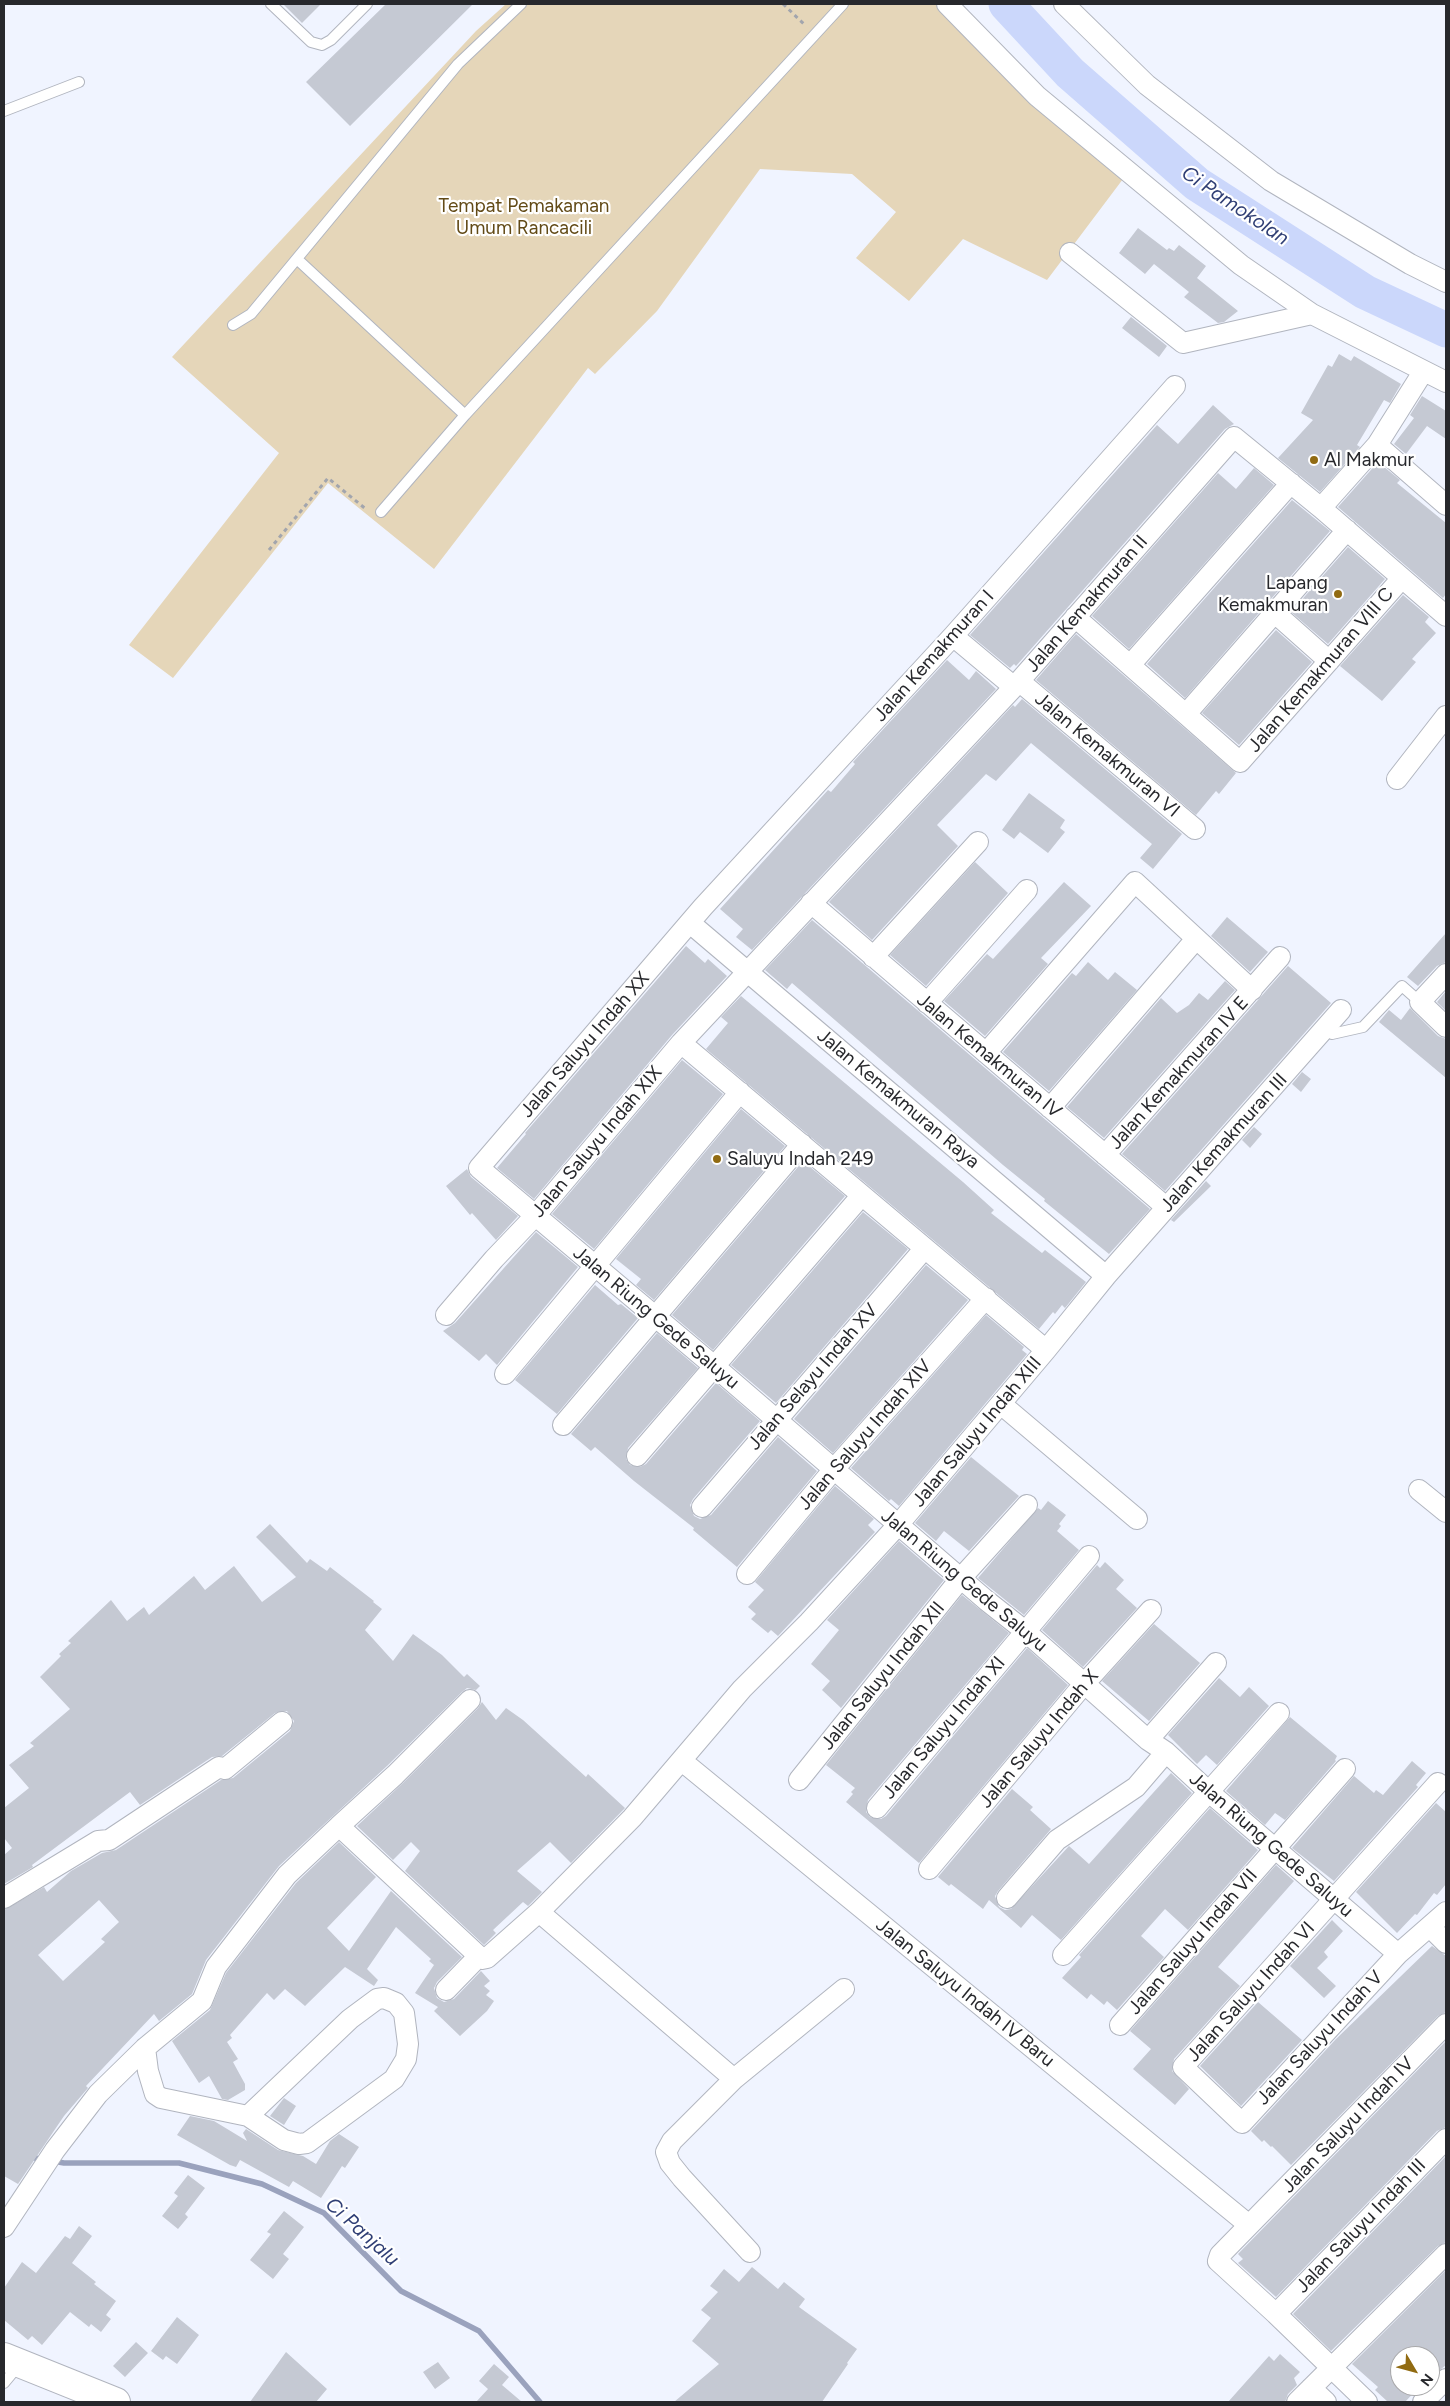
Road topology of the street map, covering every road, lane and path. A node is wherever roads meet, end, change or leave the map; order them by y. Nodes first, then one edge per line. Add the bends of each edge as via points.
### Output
1 (271, 4) edge
2 (367, 4) edge
3 (521, 4) edge
4 (783, 4) edge
5 (843, 4) edge
6 (947, 4) edge
7 (1064, 4) edge
8 (815, 34) junction
9 (79, 82) dead end
10 (4, 111) edge
11 (1070, 253) dead end
12 (297, 259) junction
13 (1446, 282) edge
14 (1312, 314) junction
15 (233, 325) dead end
16 (1418, 380) junction
17 (1446, 382) edge
18 (1175, 386) dead end
19 (465, 415) junction
20 (1377, 444) junction
21 (1291, 484) junction
22 (1446, 505) edge
23 (1321, 508) junction
24 (381, 512) joint
25 (1347, 530) junction
26 (270, 550) dead end
27 (1402, 578) junction
28 (1275, 613) junction
29 (1446, 616) edge
30 (1075, 617) junction
31 (953, 636) junction
32 (1329, 661) junction
33 (1131, 664) junction
34 (1016, 684) junction
35 (1186, 714) junction
36 (1446, 716) edge
37 (1397, 779) dead end
38 (1195, 829) dead end
39 (978, 842) dead end
40 (1027, 890) dead end
41 (812, 904) junction
42 (690, 922) junction
43 (1196, 939) junction
44 (1280, 957) dead end
45 (873, 958) junction
46 (749, 972) junction
47 (1446, 974) edge
48 (1252, 990) junction
49 (1420, 1002) junction
50 (927, 1003) junction
51 (1341, 1010) dead end
52 (1446, 1027) edge
53 (1325, 1029) junction
54 (681, 1043) junction
55 (986, 1053) junction
56 (740, 1092) junction
57 (1050, 1108) junction
58 (802, 1144) junction
59 (1105, 1156) junction
60 (479, 1168) joint
61 (862, 1195) junction
62 (1166, 1208) junction
63 (535, 1216) junction
64 (925, 1248) junction
65 (595, 1266) junction
66 (1106, 1276) junction
67 (986, 1298) junction
68 (446, 1315) dead end
69 (654, 1316) junction
70 (1046, 1350) junction
71 (714, 1366) junction
72 (505, 1374) dead end
73 (1002, 1404) junction
74 (775, 1420) junction
75 (563, 1425) dead end
76 (637, 1456) dead end
77 (834, 1469) junction
78 (1420, 1490) dead end
79 (1027, 1505) dead end
80 (702, 1507) dead end
81 (1446, 1512) edge
82 (1137, 1519) dead end
83 (898, 1526) junction
84 (1089, 1556) dead end
85 (747, 1574) dead end
86 (961, 1578) junction
87 (1151, 1610) dead end
88 (1025, 1632) junction
89 (1216, 1664) dead end
90 (1084, 1684) junction
91 (470, 1700) dead end
92 (1279, 1713) dead end
93 (282, 1722) dead end
94 (1148, 1740) junction
95 (1166, 1752) junction
96 (682, 1761) junction
97 (1345, 1769) dead end
98 (799, 1780) dead end
99 (1438, 1783) dead end
100 (1209, 1792) junction
101 (877, 1808) dead end
102 (339, 1826) junction
103 (1275, 1849) junction
104 (930, 1870) dead end
105 (4, 1898) edge
106 (1007, 1898) dead end
107 (1334, 1900) junction
108 (539, 1912) junction
109 (1446, 1912) edge
110 (1431, 1928) junction
111 (1446, 1943) edge
112 (1398, 1954) junction
113 (1063, 1955) dead end
114 (478, 1957) junction
115 (844, 1989) dead end
116 (446, 1990) dead end
117 (1446, 2024) edge
118 (1120, 2025) dead end
119 (145, 2048) junction
120 (734, 2079) junction
121 (248, 2116) junction
122 (1242, 2122) joint
123 (1446, 2138) edge
124 (1249, 2225) junction
125 (4, 2226) edge
126 (750, 2252) dead end
127 (1446, 2254) edge
128 (1276, 2314) junction
129 (9, 2368) edge
130 (1331, 2368) junction
131 (1446, 2379) edge
132 (1307, 2393) edge
133 (116, 2402) edge
134 (1326, 2402) edge
135 (1367, 2402) edge
136 (1423, 2402) edge

1 - 2 lane via 311,42 322,45
3 - 12 lane via 458,64
4 - 8 path
5 - 8 lane
6 - 14 street via 1037,96 1241,265
7 - 13 street via 1147,85 1270,181
8 - 19 lane
9 - 10 lane
11 - 14 street via 1183,343
12 - 15 lane via 251,314
12 - 19 lane
14 - 16 street
16 - 17 street
16 - 20 street
18 - 31 street, Jalan Kemakmuran I
19 - 24 lane
20 - 22 street
20 - 23 street
21 - 23 street, Jalan Kemakmuran II
21 - 30 street, Jalan Kemakmuran II via 1234,437
21 - 33 street
23 - 25 street, Jalan Kemakmuran II
24 - 26 path via 371,513 328,478
25 - 27 street, Jalan Kemakmuran II
25 - 28 street
27 - 29 street, Jalan Kemakmuran II
27 - 32 street, Jalan Kemakmuran VIII C
28 - 32 street
28 - 35 street
30 - 33 street
30 - 34 street, Jalan Kemakmuran II
31 - 34 street, Jalan Kemakmuran VI
31 - 42 street, Jalan Kemakmuran I
32 - 35 street, Jalan Kemakmuran VIII C via 1240,762
33 - 35 street
34 - 38 street, Jalan Kemakmuran VI
34 - 41 street, Jalan Kemakmuran II
36 - 37 street
39 - 45 street
40 - 50 street
41 - 45 street, Jalan Kemakmuran IV
41 - 46 street, Jalan Kemakmuran II
42 - 46 street, Jalan Kemakmuran Raya
42 - 60 street, Jalan Saluyu Indah XX
43 - 48 street, Jalan Kemakmuran IV E
43 - 55 street, Jalan Kemakmuran IV E via 1134,882
43 - 57 street
44 - 48 street, Jalan Kemakmuran IV E
45 - 50 street, Jalan Kemakmuran IV
46 - 54 street, Jalan Saluyu Indah XIX
46 - 66 street, Jalan Kemakmuran Raya
47 - 49 street
48 - 59 street, Jalan Kemakmuran IV E
49 - 52 street
49 - 53 lane via 1402,986 1363,1027 1332,1034
50 - 55 street, Jalan Kemakmuran IV
51 - 53 street, Jalan Kemakmuran III
53 - 62 street, Jalan Kemakmuran III
54 - 56 street
54 - 63 street, Jalan Saluyu Indah XIX
55 - 57 street, Jalan Kemakmuran IV
56 - 58 street
56 - 65 street
57 - 59 street, Jalan Kemakmuran IV
58 - 61 street
58 - 69 street
59 - 62 street, Jalan Kemakmuran IV
60 - 63 street, Jalan Riung Gede Saluyu
61 - 64 street
61 - 71 street
62 - 66 street, Jalan Kemakmuran III
63 - 65 street, Jalan Riung Gede Saluyu
63 - 68 street, Jalan Saluyu Indah XIX
64 - 67 street
64 - 74 street, Jalan Selayu Indah XV
65 - 69 street, Jalan Riung Gede Saluyu
65 - 72 street
66 - 70 street, Jalan Saluyu Indah XIII
67 - 70 street
67 - 77 street, Jalan Saluyu Indah XIV
69 - 71 street, Jalan Riung Gede Saluyu
69 - 75 street
70 - 73 street, Jalan Saluyu Indah XIII
71 - 74 street, Jalan Riung Gede Saluyu
71 - 76 street
73 - 82 street
73 - 83 street, Jalan Saluyu Indah XIII
74 - 77 street, Jalan Riung Gede Saluyu
74 - 80 street, Jalan Selayu Indah XV
77 - 83 street, Jalan Riung Gede Saluyu
77 - 85 street, Jalan Saluyu Indah XIV
78 - 81 street
79 - 86 street, Jalan Saluyu Indah XII
83 - 86 street, Jalan Riung Gede Saluyu
83 - 96 street, Jalan Saluyu Indah XIII via 742,1689
84 - 88 street, Jalan Saluyu Indah XI
86 - 88 street, Jalan Riung Gede Saluyu
86 - 98 street, Jalan Saluyu Indah XII
87 - 90 street, Jalan Saluyu Indah X
88 - 90 street, Jalan Riung Gede Saluyu
88 - 101 street, Jalan Saluyu Indah XI
89 - 94 street
90 - 94 street, Jalan Riung Gede Saluyu
90 - 104 street, Jalan Saluyu Indah X
91 - 102 street
92 - 100 street
93 - 105 street via 225,1769 219,1768 109,1840 98,1842
94 - 95 street, Jalan Riung Gede Saluyu
95 - 100 street, Jalan Riung Gede Saluyu
95 - 106 street via 1136,1786 1057,1840
96 - 108 street, Jalan Saluyu Indah XIII via 632,1818
96 - 124 street, Jalan Saluyu Indah IV Baru
97 - 103 street, Jalan Saluyu Indah VII
99 - 107 street, Jalan Saluyu Indah VI
100 - 103 street, Jalan Riung Gede Saluyu
100 - 113 street
102 - 114 street
102 - 119 street via 287,1876 216,1967 202,2001
103 - 107 street, Jalan Riung Gede Saluyu
103 - 118 street, Jalan Saluyu Indah VII
107 - 112 street, Jalan Riung Gede Saluyu
107 - 122 street, Jalan Saluyu Indah VI via 1183,2067
108 - 114 street, Jalan Saluyu Indah XIII via 487,1958
108 - 120 street
109 - 110 street
110 - 111 street
110 - 112 street
112 - 122 street, Jalan Saluyu Indah V
114 - 116 street
115 - 120 street
117 - 124 street, Jalan Saluyu Indah IV
119 - 121 street via 155,2094
119 - 125 street via 98,2094 55,2150
120 - 126 street via 672,2142 668,2157
121 - 121 street via 350,2019 377,1999 396,2003 404,2013 408,2044 406,2059 394,2080 312,2140 298,2144 284,2140
123 - 128 street, Jalan Saluyu Indah III
124 - 128 street, Jalan Saluyu Indah IV via 1218,2261
127 - 130 street
128 - 130 street
129 - 133 main road
130 - 132 street
130 - 135 street
131 - 136 street
132 - 134 street

